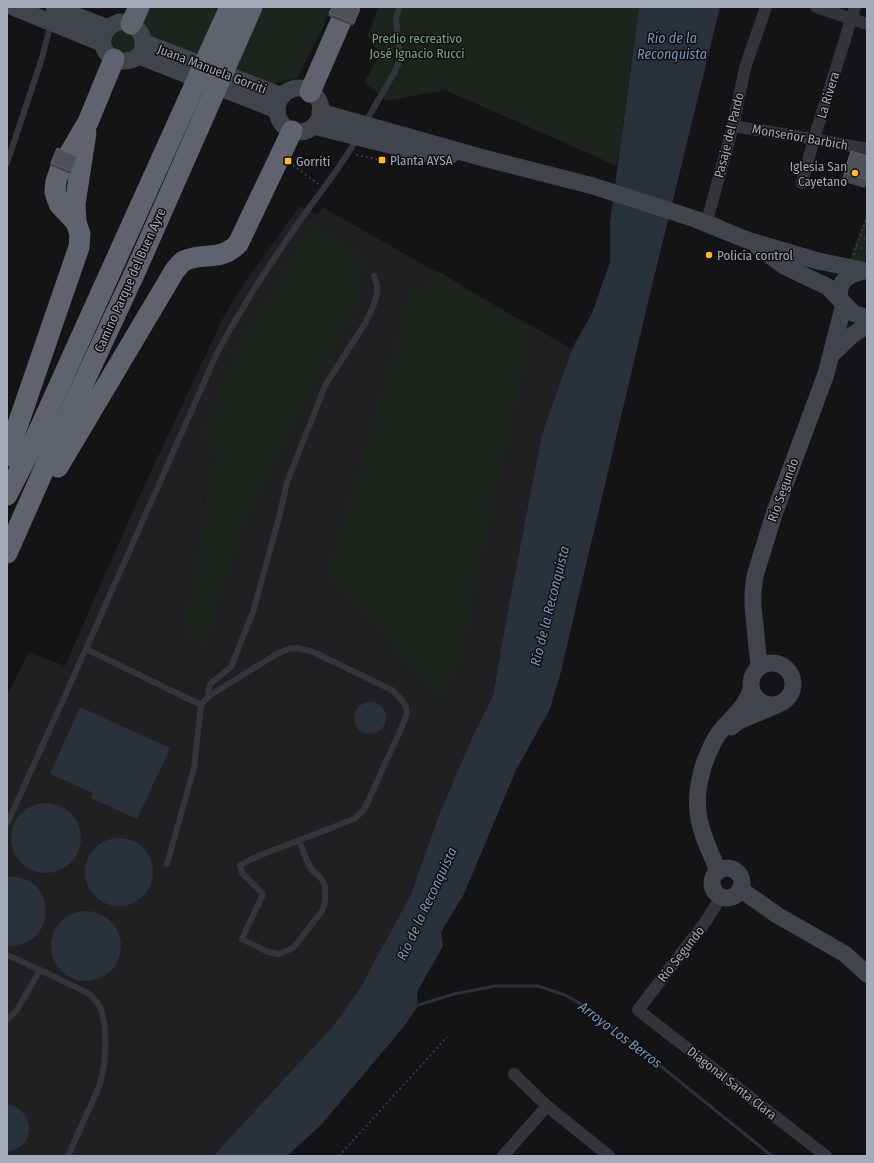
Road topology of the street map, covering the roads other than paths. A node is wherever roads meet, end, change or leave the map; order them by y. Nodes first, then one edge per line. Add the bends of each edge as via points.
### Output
1 (13, 7) edge
2 (230, 7) edge
3 (252, 7) edge
4 (347, 7) edge
5 (400, 7) edge
6 (766, 7) edge
7 (816, 7) edge
8 (54, 11) edge
9 (854, 12) edge
10 (135, 16) edge
11 (867, 24) edge
12 (108, 43) junction
13 (141, 49) junction
14 (221, 52) junction
15 (310, 92) junction
16 (279, 103) junction
17 (317, 119) junction
18 (88, 122) junction
19 (733, 126) junction
20 (361, 130) junction
21 (292, 131) junction
22 (814, 139) junction
23 (867, 149) edge
24 (7, 163) edge
25 (802, 183) dead end
26 (76, 222) junction
27 (747, 240) junction
28 (861, 270) edge
29 (374, 276) dead end
30 (842, 302) junction
31 (867, 318) edge
32 (867, 324) edge
33 (831, 355) junction
34 (7, 456) edge
35 (7, 495) edge
36 (9, 549) edge
37 (756, 628) junction
38 (86, 649) junction
39 (759, 666) junction
40 (786, 668) junction
41 (752, 690) junction
42 (209, 696) junction
43 (781, 704) junction
44 (201, 705) junction
45 (717, 736) junction
46 (7, 824) edge
47 (299, 840) junction
48 (167, 864) dead end
49 (718, 870) junction
50 (740, 889) junction
51 (721, 897) junction
52 (7, 955) edge
53 (40, 970) junction
54 (867, 974) edge
55 (638, 1010) joint
56 (7, 1020) edge
57 (514, 1074) dead end
58 (547, 1106) junction
59 (68, 1156) edge
60 (502, 1156) edge
61 (609, 1156) edge
62 (826, 1156) edge

1 - 8 main road
2 - 14 highway, Camino Parque del Buen Ayre
3 - 14 highway, Camino Parque del Buen Ayre
4 - 15 highway
5 - 20 lane via 396,18 400,60
6 - 19 street, Pasaje del Pardo via 745,68
7 - 9 street
8 - 12 main road
8 - 24 lane via 42,58
9 - 11 street
9 - 22 street, La Rivera
10 - 12 main road via 125,22 113,24
10 - 13 main road via 136,27 140,31
12 - 13 main road via 120,61 134,60
12 - 18 highway
13 - 16 main road, Juana Manuela Gorriti
14 - 35 highway, Camino Parque del Buen Ayre via 185,105 101,295
14 - 36 highway, Camino Parque del Buen Ayre via 207,108
15 - 16 main road via 303,88 295,88 288,91
15 - 17 main road via 319,100
16 - 21 main road via 279,119 284,127
17 - 20 main road
17 - 21 main road via 308,130
18 - 26 highway via 75,204
18 - 26 highway via 56,181 55,192 60,204
19 - 22 street, Monseñor Barbich
19 - 27 street, Pasaje del Pardo via 708,217 710,221 748,235
20 - 27 main road via 592,186 695,219
20 - 38 lane via 349,154 236,317 217,353
21 - 36 highway via 238,244 231,251 216,256 183,261 175,270
22 - 23 street, Monseñor Barbich
22 - 25 street, La Rivera
26 - 34 highway via 80,234 79,247
27 - 28 main road via 818,261
27 - 30 main road via 784,266 828,287
28 - 30 main road, Río Segundo via 843,281 839,292
29 - 42 lane via 377,294 366,322 326,384 287,482 253,612 245,633 231,667 211,683
30 - 31 main road via 853,313
30 - 33 main road, Río Segundo
32 - 33 main road
33 - 37 main road, Río Segundo via 774,514 755,576 752,605
37 - 39 main road, Río Segundo
37 - 40 main road, Río Segundo via 768,648
38 - 44 lane
38 - 46 lane
39 - 40 main road via 773,662
39 - 41 main road via 752,676
40 - 43 main road via 794,680 794,687 787,700
41 - 43 main road via 766,705
41 - 45 main road via 737,714 727,722
42 - 44 lane
42 - 47 lane via 275,655 297,648 311,651 392,690 406,706 407,714 401,729 364,810 354,819
43 - 45 main road via 739,721
44 - 48 lane via 194,768
45 - 49 main road via 700,778 697,797 699,824
47 - 47 lane via 240,865 242,874 263,894 242,939 268,952 279,954 293,948 322,911 325,902 325,886 312,870
49 - 50 main road via 728,867 738,871 742,881
49 - 51 main road via 712,877 712,887
50 - 51 main road via 736,895
50 - 54 main road via 782,918 845,954
51 - 55 street, Río Segundo via 706,921
52 - 53 lane
53 - 56 lane via 17,1010
53 - 59 lane via 88,993 94,998 103,1016 105,1036 101,1080
55 - 62 street, Diagonal Santa Clara
57 - 58 street
58 - 60 street
58 - 61 street

